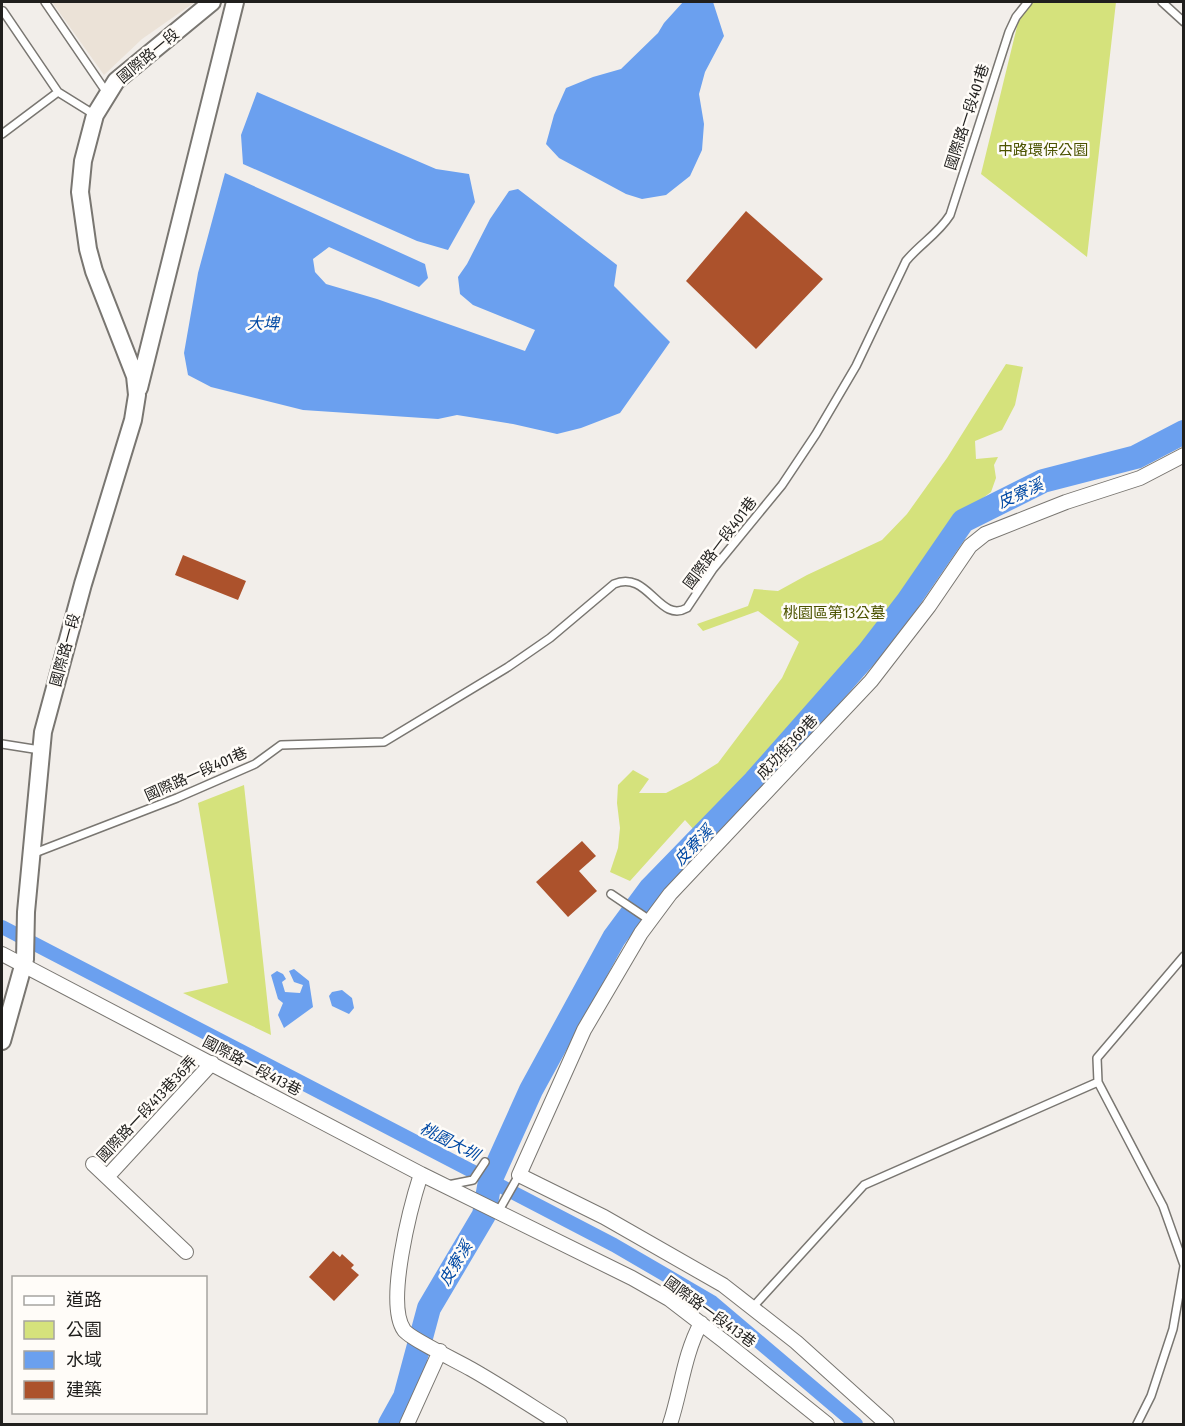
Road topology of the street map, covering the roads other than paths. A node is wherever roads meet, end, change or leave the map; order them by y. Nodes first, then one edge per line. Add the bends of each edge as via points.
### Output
1 (45, 2) edge
2 (212, 2) edge
3 (235, 2) edge
4 (1028, 2) edge
5 (1162, 2) edge
6 (3, 11) dead end
7 (1184, 22) edge
8 (58, 92) junction
9 (107, 93) junction
10 (95, 115) junction
11 (2, 134) edge
12 (137, 395) junction
13 (1184, 455) edge
14 (2, 744) edge
15 (40, 750) junction
16 (31, 854) junction
17 (611, 894) dead end
18 (650, 920) junction
19 (2, 954) edge
20 (1184, 956) edge
21 (25, 963) junction
22 (2, 1041) edge
23 (212, 1063) junction
24 (1098, 1082) junction
25 (485, 1162) dead end
26 (93, 1164) dead end
27 (421, 1174) junction
28 (519, 1175) junction
29 (107, 1177) junction
30 (445, 1186) junction
31 (498, 1213) junction
32 (186, 1252) dead end
33 (1184, 1265) edge
34 (752, 1308) junction
35 (701, 1323) junction
36 (1173, 1329) junction
37 (1184, 1330) edge
38 (436, 1349) junction
39 (407, 1425) edge
40 (560, 1425) edge
41 (670, 1425) edge
42 (826, 1425) edge
43 (887, 1425) edge
44 (1137, 1425) edge

1 - 9 lane
2 - 9 street, 國際路一段 via 116,81
3 - 12 street, 國際路一段
4 - 16 lane, 國際路一段401巷 via 1009,32 946,221 906,261 856,366 816,434 782,485 714,568 687,608 674,611 635,582 623,580 508,667 384,742 281,745 255,764
5 - 7 lane
6 - 8 lane
8 - 10 lane
8 - 11 lane
9 - 10 street, 國際路一段
10 - 12 street, 國際路一段 via 80,178 83,229 94,271 135,376
12 - 15 street, 國際路一段
13 - 18 street, 成功街369巷 via 1140,478 984,534 970,546 871,681
14 - 15 lane
15 - 16 street, 國際路一段
16 - 21 street, 國際路一段
17 - 18 lane
18 - 28 street, 成功街369巷 via 584,1030
19 - 21 street, 國際路一段413巷
20 - 24 lane via 1097,1058
21 - 22 street
21 - 23 street, 國際路一段413巷
23 - 27 street, 國際路一段413巷
23 - 29 street, 國際路一段413巷36弄
24 - 33 lane via 1163,1206
24 - 34 lane via 864,1185
25 - 30 lane via 473,1180
26 - 29 street
27 - 30 street, 國際路一段413巷
27 - 38 street via 400,1263 398,1317 405,1332
28 - 31 lane
28 - 34 street via 604,1217 723,1285
29 - 32 street
30 - 31 street, 國際路一段413巷
31 - 35 street, 國際路一段413巷 via 632,1278
33 - 36 lane
34 - 43 street via 796,1342
35 - 41 street via 691,1340
35 - 42 street, 國際路一段413巷
36 - 37 lane
36 - 44 lane
38 - 39 street
38 - 40 street

